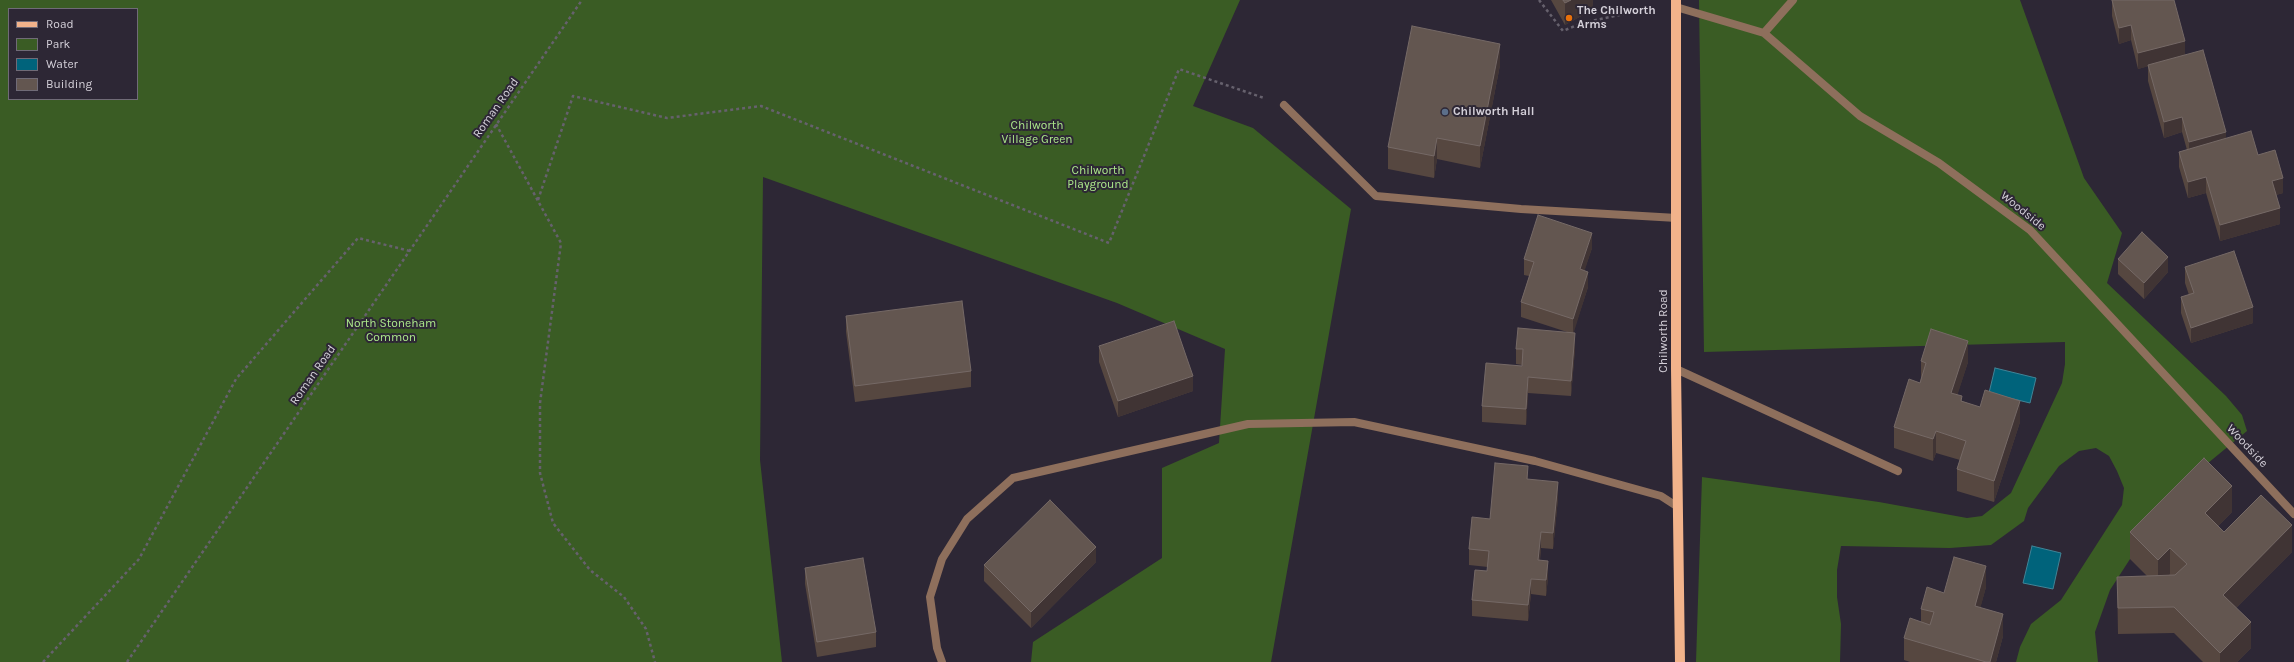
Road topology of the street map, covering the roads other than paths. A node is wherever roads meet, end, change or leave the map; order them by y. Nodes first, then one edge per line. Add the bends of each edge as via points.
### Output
1 (1793, 0) edge
2 (1676, 4) edge
3 (1764, 34) junction
4 (1284, 105) road end
5 (1677, 218) junction
6 (1676, 369) junction
7 (1898, 471) dead end
8 (1678, 507) junction
9 (2294, 514) edge
10 (942, 662) edge
11 (1680, 662) edge

1 - 3 street
2 - 3 street, Woodside
2 - 5 main road, Chilworth Road
3 - 9 street, Woodside via 1860,116 1939,163 2030,230
4 - 5 street via 1376,196 1521,209
5 - 6 main road, Chilworth Road
6 - 7 street
6 - 8 main road, Chilworth Road
8 - 10 street via 1661,496 1535,461 1354,422 1248,424 1013,478 967,518 942,559 930,598 937,648
8 - 11 main road, Chilworth Road

